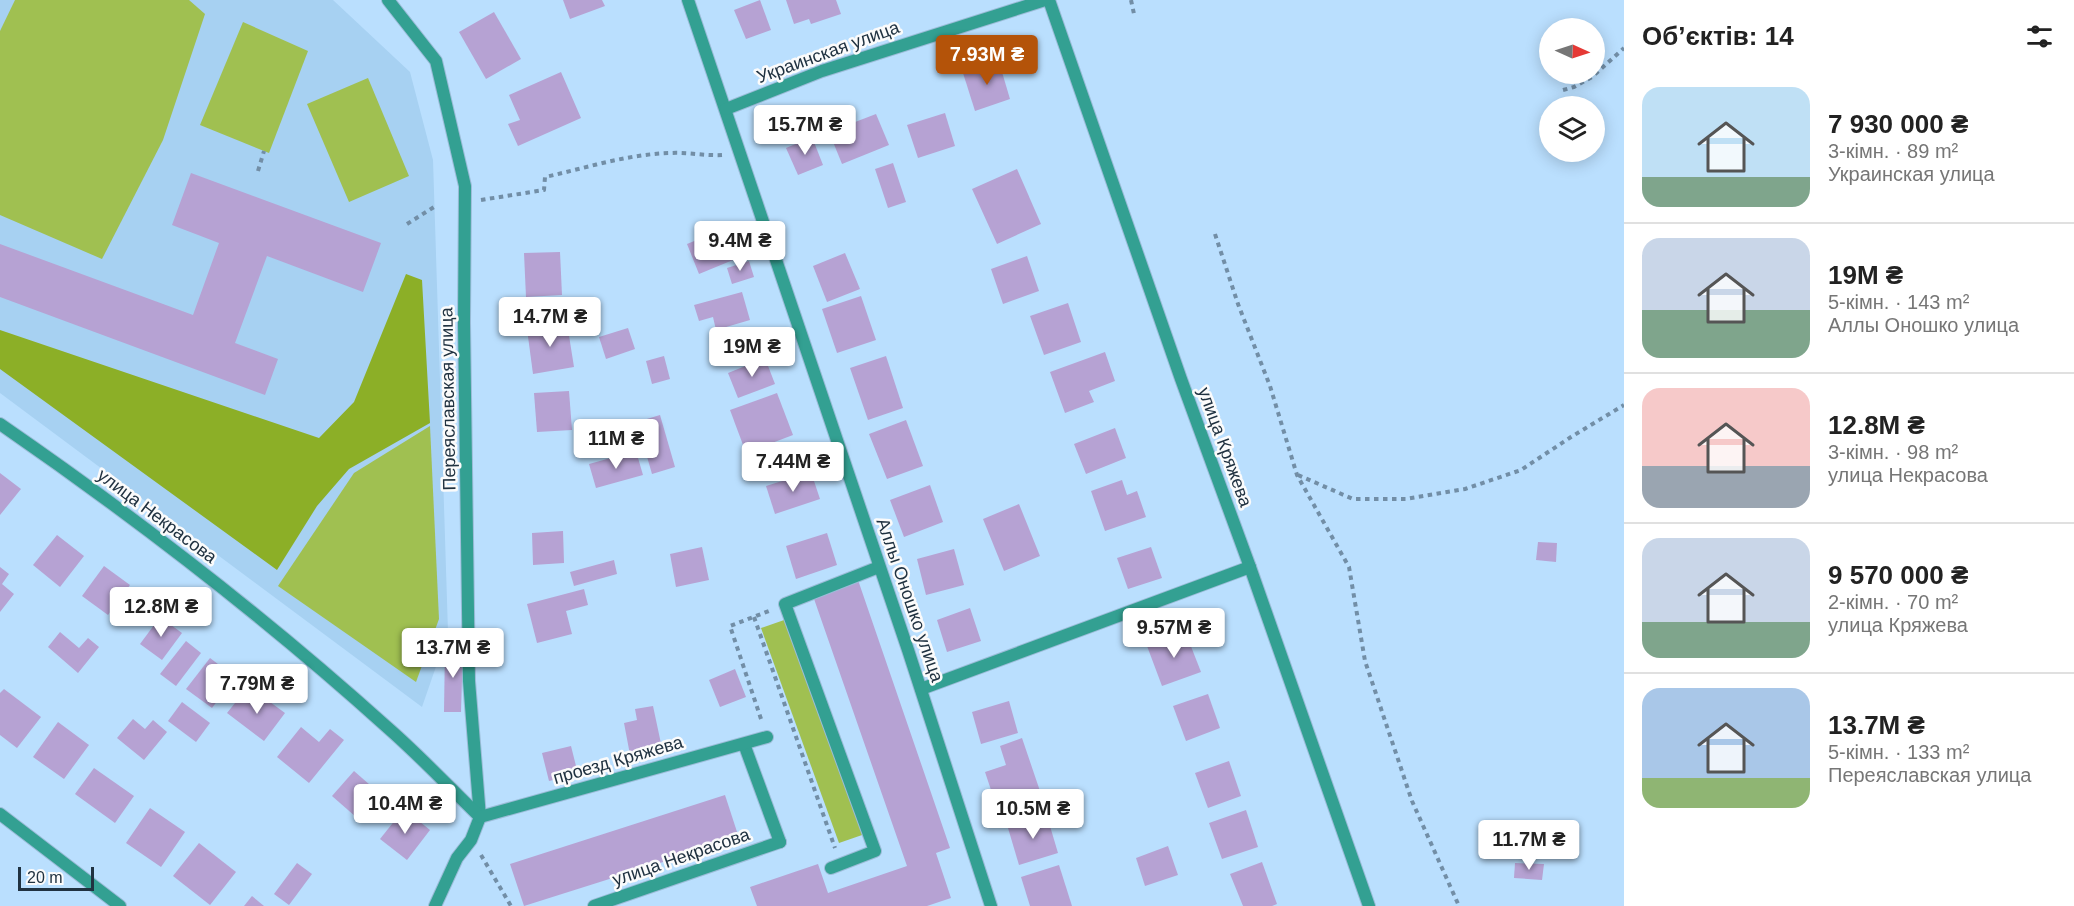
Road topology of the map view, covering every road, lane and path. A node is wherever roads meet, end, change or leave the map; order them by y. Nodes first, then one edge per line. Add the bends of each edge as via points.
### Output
1 (388, 0) edge
2 (688, 0) edge
3 (1047, 0) edge
4 (1131, 0) edge
5 (1134, 14) dead end
6 (1624, 48) edge
7 (1563, 90) dead end
8 (726, 109) junction
9 (264, 151) dead end
10 (741, 154) junction
11 (258, 171) dead end
12 (465, 202) junction
13 (434, 207) dead end
14 (407, 224) dead end
15 (1215, 234) dead end
16 (1624, 405) edge
17 (0, 424) edge
18 (1297, 475) junction
19 (879, 567) junction
20 (1250, 567) junction
21 (785, 604) junction
22 (754, 617) junction
23 (921, 689) junction
24 (767, 737) joint
25 (744, 744) junction
26 (0, 814) edge
27 (480, 817) junction
28 (471, 840) junction
29 (836, 866) joint
30 (120, 906) edge
31 (435, 906) edge
32 (511, 906) edge
33 (594, 906) edge
34 (991, 906) edge
35 (1370, 906) edge
36 (1459, 906) edge

1 - 12 street, Переяславская улица via 436,61 465,186
2 - 8 street, Аллы Оношко улица
3 - 8 street, Украинская улица via 822,70
3 - 20 street, улица Кряжева
4 - 5 path
6 - 7 path via 1592,76
8 - 10 street, Аллы Оношко улица
9 - 11 path
10 - 12 path via 645,155 545,177 544,190
10 - 19 street, Аллы Оношко улица
12 - 27 street, Переяславская улица via 469,681
13 - 14 path
15 - 18 path
16 - 18 path via 1521,470 1465,489 1406,499 1353,499
17 - 27 street, улица Некрасова via 199,570 389,729
18 - 36 path via 1349,567 1365,661 1412,801
19 - 21 street
19 - 23 street, Аллы Оношко улица
20 - 23 street
20 - 35 street, улица Кряжева
21 - 22 path
21 - 29 street via 875,851
22 - 24 path via 730,626
22 - 29 path
23 - 34 street, Аллы Оношко улица
24 - 25 street, проезд Кряжева
25 - 27 street, проезд Кряжева
25 - 33 street, улица Некрасова via 780,842
26 - 30 street
27 - 28 street
28 - 31 street via 457,858
28 - 32 path

